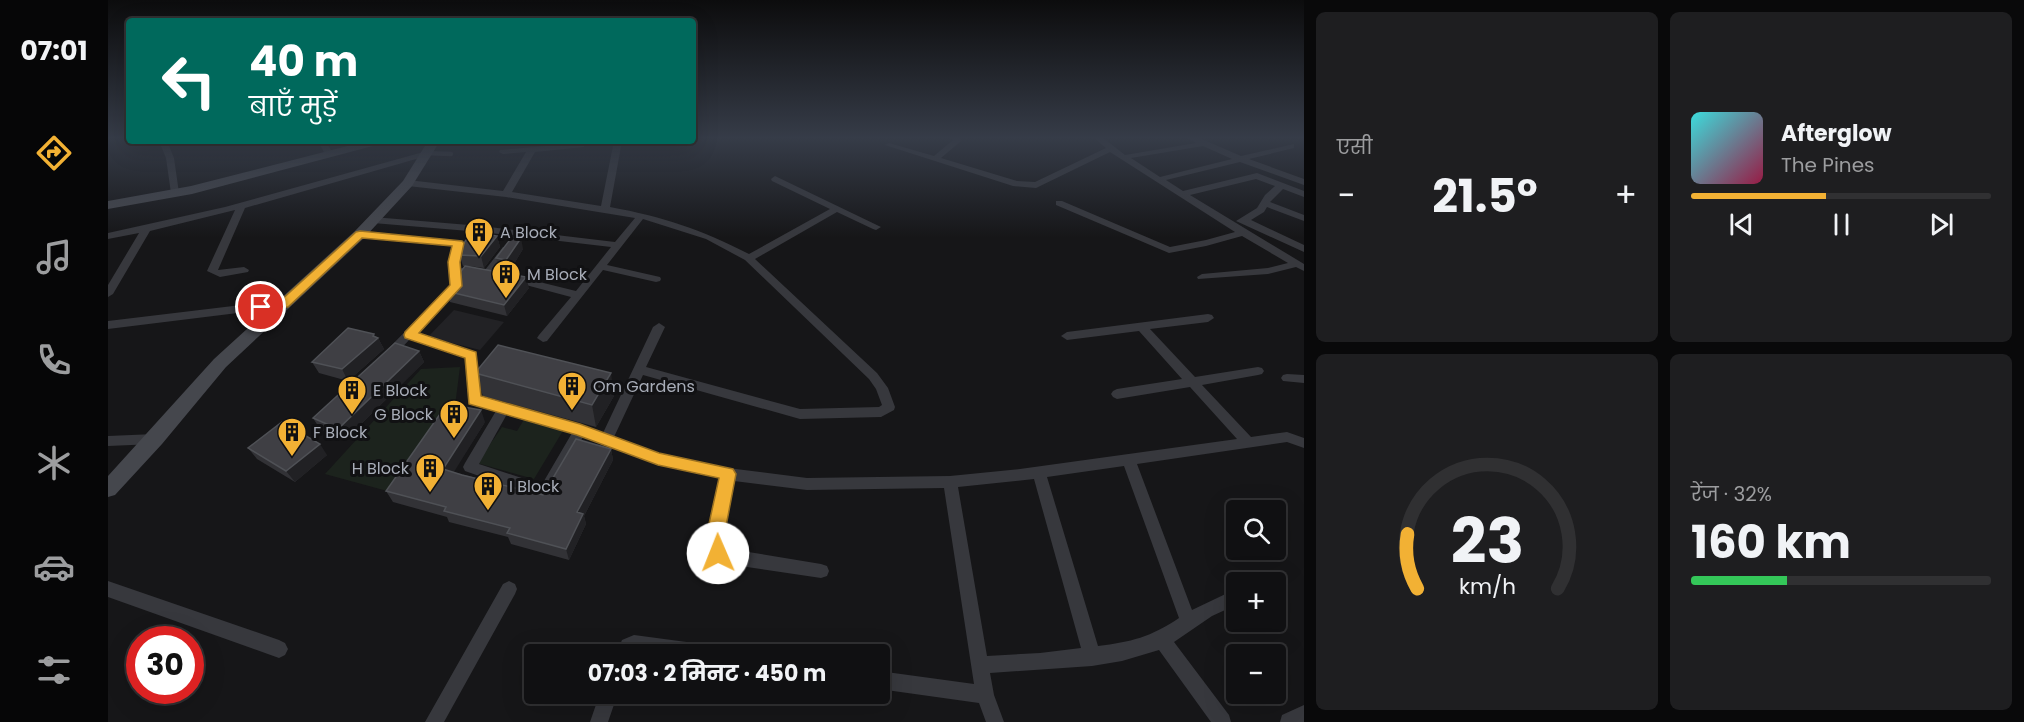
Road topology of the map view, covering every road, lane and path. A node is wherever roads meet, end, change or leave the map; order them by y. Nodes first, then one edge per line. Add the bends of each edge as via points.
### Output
1 (172, 171) edge
2 (264, 171) edge
3 (353, 171) edge
4 (416, 171) edge
5 (519, 171) edge
6 (612, 171) edge
7 (975, 171) edge
8 (1065, 171) edge
9 (1147, 171) edge
10 (1194, 171) edge
11 (1273, 171) edge
12 (775, 179) dead end
13 (1161, 179) junction
14 (1304, 182) edge
15 (408, 183) junction
16 (1281, 186) junction
17 (176, 193) junction
18 (506, 194) junction
19 (1184, 194) junction
20 (1304, 194) edge
21 (1059, 203) dead end
22 (1266, 204) junction
23 (108, 205) edge
24 (242, 205) junction
25 (605, 209) junction
26 (836, 209) junction
27 (641, 216) junction
28 (1304, 218) edge
29 (373, 220) junction
30 (1244, 220) junction
31 (1232, 225) junction
32 (876, 227) dead end
33 (146, 229) junction
34 (1243, 233) junction
35 (360, 234) junction
36 (108, 236) edge
37 (616, 245) junction
38 (508, 247) edge
39 (1304, 249) edge
40 (749, 258) junction
41 (1301, 266) edge
42 (602, 267) junction
43 (244, 270) dead end
44 (456, 271) junction
45 (488, 273) junction
46 (1202, 277) dead end
47 (656, 279) dead end
48 (108, 294) edge
49 (578, 295) junction
50 (283, 304) junction
51 (1208, 318) dead end
52 (108, 325) edge
53 (1141, 326) junction
54 (659, 327) dead end
55 (410, 335) junction
56 (1067, 336) dead end
57 (543, 338) dead end
58 (376, 366) edge
59 (638, 369) junction
60 (1258, 370) dead end
61 (1287, 378) dead end
62 (1304, 379) edge
63 (1192, 380) junction
64 (1117, 394) dead end
65 (504, 409) junction
66 (580, 430) junction
67 (155, 439) junction
68 (606, 440) junction
69 (108, 441) edge
70 (1248, 442) junction
71 (1304, 443) edge
72 (1129, 460) junction
73 (1039, 473) junction
74 (728, 474) junction
75 (950, 482) junction
76 (108, 489) edge
77 (822, 571) dead end
78 (108, 589) edge
79 (509, 589) dead end
80 (1226, 602) edge
81 (1188, 620) junction
82 (1162, 640) junction
83 (279, 649) dead end
84 (1092, 657) junction
85 (980, 665) junction
86 (890, 682) edge
87 (985, 695) junction
88 (605, 704) edge
89 (1304, 714) edge
90 (434, 722) edge
91 (599, 722) edge
92 (995, 722) edge
93 (1222, 722) edge
94 (1289, 722) edge

1 - 17 street
2 - 17 street
3 - 24 street
4 - 15 street
5 - 18 street
6 - 25 street
7 - 8 street via 1033,186
9 - 13 street
10 - 13 street
11 - 14 street
12 - 26 street
13 - 19 street
15 - 18 street
15 - 29 street
16 - 19 street via 1254,177
16 - 20 street
16 - 22 street
17 - 23 street
18 - 25 street
19 - 31 street
21 - 34 street via 1169,250 1202,246
22 - 28 street
22 - 30 street
24 - 33 street
24 - 43 street via 212,271 220,274
25 - 27 street
26 - 32 street
26 - 40 street
27 - 37 street
27 - 40 street via 709,237
29 - 35 street
29 - 37 street
30 - 31 street
30 - 39 street
31 - 34 street
33 - 36 street
33 - 48 street
34 - 41 street
35 - 44 street via 458,243
35 - 50 street
37 - 42 street
38 - 45 street
40 - 59 street via 873,376 890,405 888,410 800,414
41 - 46 street
42 - 47 street
42 - 49 street
44 - 45 street
44 - 55 street via 456,286
45 - 49 street
49 - 57 street
50 - 52 street
50 - 67 street via 220,363
51 - 53 street
53 - 56 street
53 - 63 street
54 - 59 street
55 - 58 street
55 - 65 street via 472,356 474,400
59 - 68 street
60 - 63 street
61 - 62 street
63 - 64 street
63 - 70 street
65 - 66 street
65 - 66 street via 470,467 537,490 549,486
66 - 68 street
67 - 69 street
67 - 76 street
68 - 74 street via 658,459
70 - 71 street via 1287,437
70 - 72 street
72 - 73 street
72 - 81 street
73 - 75 street
73 - 84 street
74 - 75 street via 807,484
74 - 77 street via 714,542 718,553 727,558
75 - 85 street
78 - 83 street
79 - 90 street
80 - 81 street
81 - 82 street
82 - 84 street
82 - 93 street
84 - 85 street
85 - 87 street
86 - 87 street
87 - 92 street
88 - 91 street
89 - 94 street

